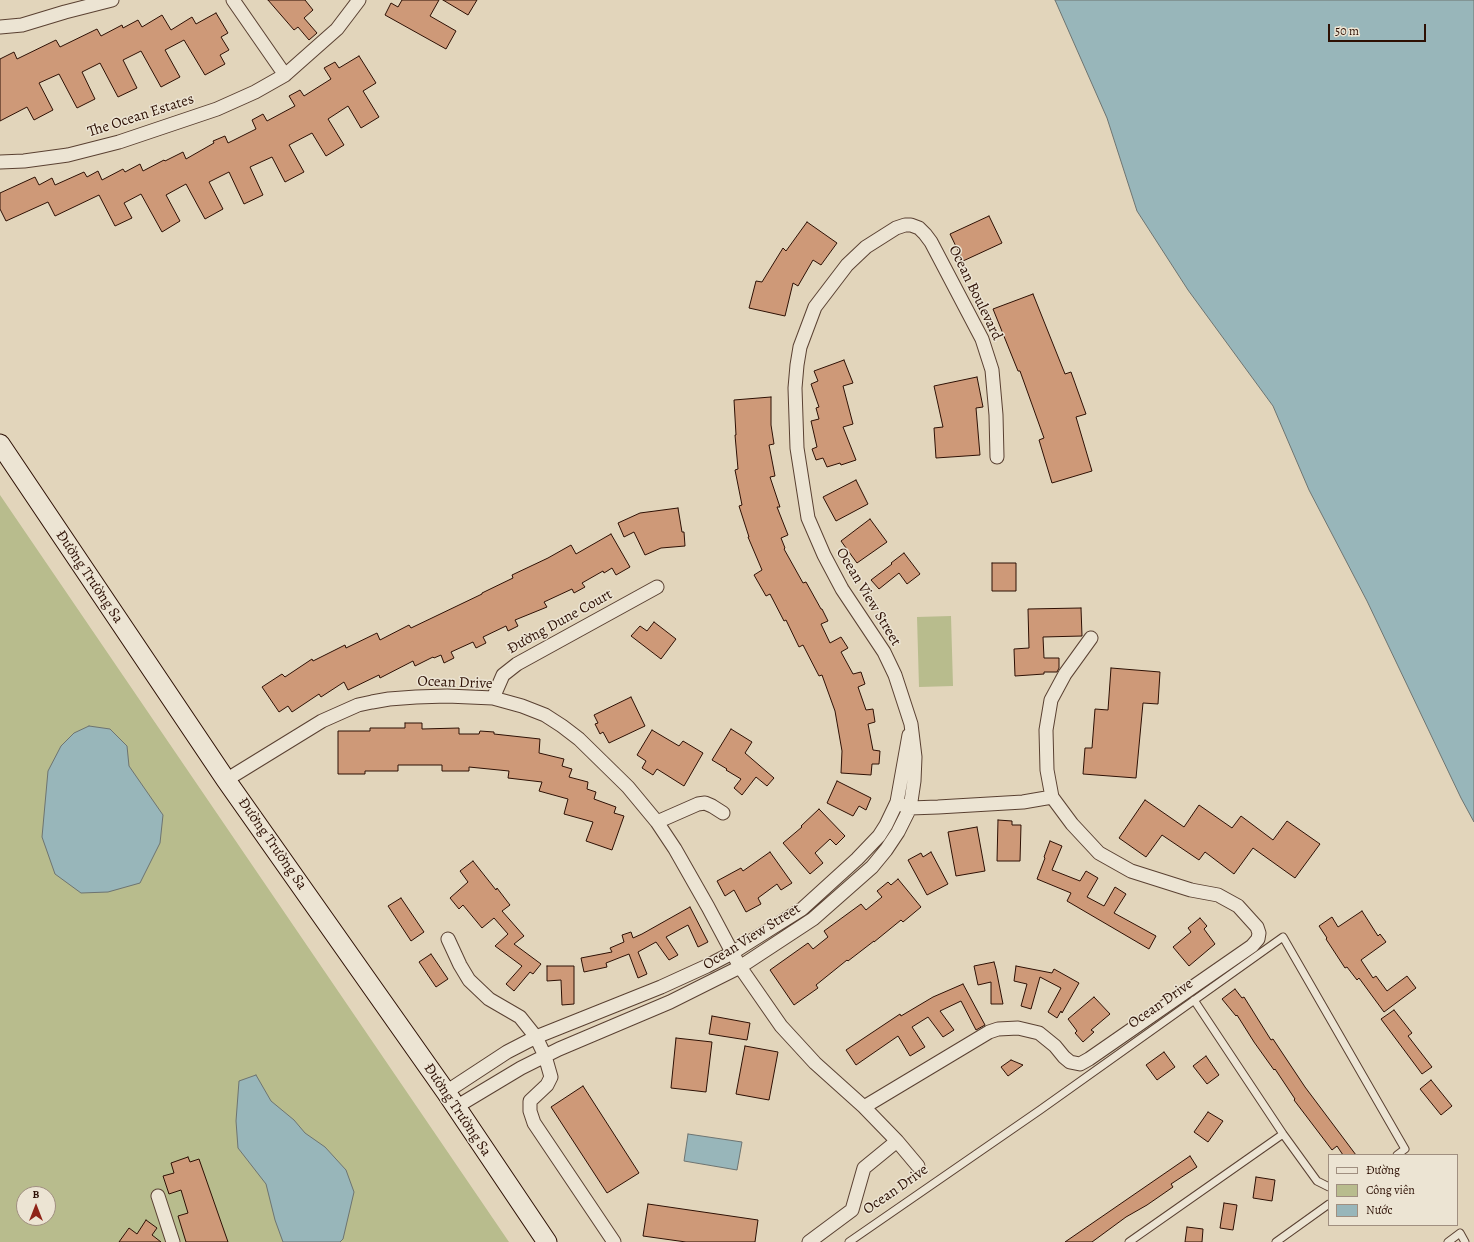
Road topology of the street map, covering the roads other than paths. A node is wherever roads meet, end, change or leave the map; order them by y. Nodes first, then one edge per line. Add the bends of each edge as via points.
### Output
1 (112, 0) edge
2 (233, 0) edge
3 (359, 0) edge
4 (0, 27) edge
5 (285, 75) junction
6 (0, 162) edge
7 (911, 225) joint
8 (0, 444) edge
9 (997, 457) dead end
10 (657, 587) dead end
11 (1091, 638) dead end
12 (492, 698) junction
13 (911, 724) junction
14 (226, 780) junction
15 (1052, 797) junction
16 (897, 802) junction
17 (910, 808) junction
18 (723, 813) dead end
19 (657, 822) junction
20 (448, 939) dead end
21 (732, 953) junction
22 (740, 967) junction
23 (1192, 995) junction
24 (536, 1037) junction
25 (545, 1056) junction
26 (451, 1100) junction
27 (864, 1107) junction
28 (1282, 1134) junction
29 (897, 1140) junction
30 (1398, 1154) edge
31 (918, 1166) dead end
32 (1328, 1187) edge
33 (158, 1196) dead end
34 (1328, 1205) edge
35 (173, 1242) edge
36 (547, 1242) edge
37 (614, 1242) edge
38 (809, 1242) edge
39 (849, 1242) edge
40 (1130, 1242) edge
41 (1276, 1242) edge
42 (1448, 1242) edge
43 (1465, 1242) edge

1 - 4 street via 22,25
2 - 5 street
3 - 5 street, The Ocean Estates via 337,29
5 - 6 street, The Ocean Estates via 217,109 119,142 68,156
7 - 9 street, Ocean Boulevard via 919,228 932,242 982,339 992,370
7 - 13 street, Ocean View Street via 896,228 866,247 828,288 815,307 805,332 798,359 795,388 797,448 808,518 842,589 895,675
8 - 14 main road, Đường Trường Sa
10 - 12 street, Đường Dune Court via 517,664 503,675
11 - 15 street, Ocean Drive via 1051,700 1046,730 1047,770
12 - 14 street, Ocean Drive via 416,697 358,705 322,721
12 - 19 street, Ocean Drive via 522,706 562,726 628,787
13 - 16 street, Ocean View Street
13 - 17 street, Ocean View Street via 915,757
14 - 26 main road, Đường Trường Sa
15 - 17 street via 1023,802
15 - 23 street, Ocean Drive via 1072,824 1099,853 1131,872 1191,890 1218,895 1238,906 1257,927 1258,940
16 - 17 street
16 - 21 street, Ocean View Street via 879,836 857,859 802,908
17 - 22 street, Ocean View Street via 898,832 872,867 813,919
18 - 19 street via 705,803
19 - 21 street, Ocean Drive via 675,849
20 - 24 street via 469,980 489,999 520,1017
21 - 22 street, Ocean Drive
21 - 24 street, Ocean View Street via 661,986
22 - 25 street, Ocean View Street via 670,1002
22 - 27 street, Ocean Drive via 796,1043
23 - 27 street, Ocean Drive via 1142,1022 1080,1064 1070,1062 1038,1033 1018,1028 989,1032
23 - 28 lane
23 - 30 lane, Ocean Drive via 1283,938 1405,1149
23 - 39 lane, Ocean Drive via 1040,1110
24 - 25 street
24 - 26 street, Ocean View Street via 508,1052
25 - 26 street, Ocean View Street
25 - 37 street via 551,1077 530,1101 534,1123
26 - 36 main road, Đường Trường Sa
27 - 29 street, Ocean Drive
28 - 32 lane via 1317,1182
28 - 40 lane
29 - 31 street, Ocean Drive
29 - 38 street, Ocean Drive via 864,1168 852,1210
33 - 35 street
34 - 41 lane
42 - 43 lane via 1460,1233

